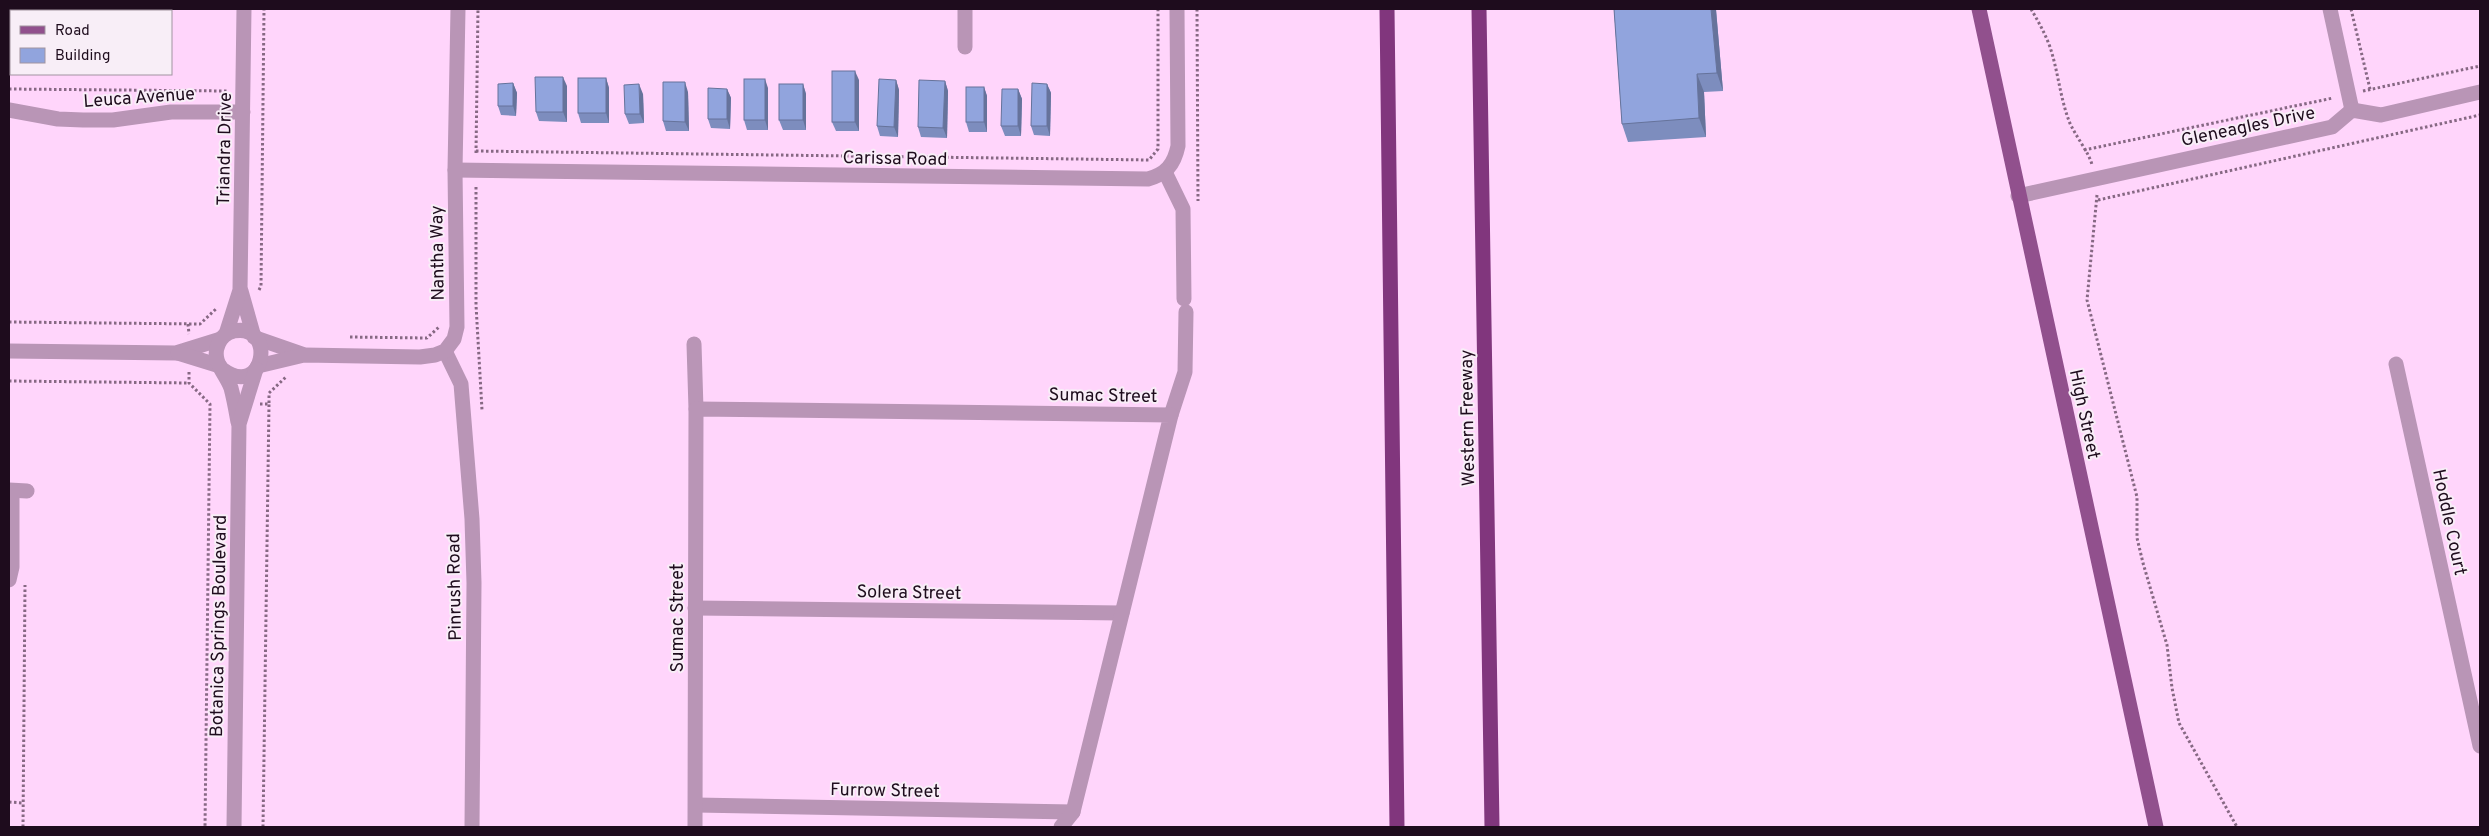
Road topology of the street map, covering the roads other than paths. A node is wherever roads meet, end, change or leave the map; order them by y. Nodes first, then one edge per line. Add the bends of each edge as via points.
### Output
1 (244, 9) edge
2 (458, 9) edge
3 (965, 9) edge
4 (1177, 9) edge
5 (1387, 9) edge
6 (1479, 9) edge
7 (1979, 9) edge
8 (2330, 9) edge
9 (964, 47) dead end
10 (2480, 92) edge
11 (9, 110) edge
12 (2352, 110) junction
13 (243, 112) junction
14 (456, 170) junction
15 (1165, 172) junction
16 (2018, 196) junction
17 (240, 290) junction
18 (223, 337) junction
19 (255, 338) junction
20 (694, 344) dead end
21 (9, 351) edge
22 (445, 351) junction
23 (176, 353) junction
24 (304, 355) junction
25 (2396, 364) dead end
26 (221, 368) junction
27 (257, 368) junction
28 (696, 409) junction
29 (1171, 415) junction
30 (239, 424) junction
31 (16, 491) edge
32 (9, 580) edge
33 (695, 608) junction
34 (1122, 613) junction
35 (2480, 746) edge
36 (696, 805) junction
37 (1073, 812) junction
38 (234, 827) edge
39 (472, 827) edge
40 (695, 827) edge
41 (1061, 827) edge
42 (1398, 827) edge
43 (1492, 827) edge
44 (2156, 827) edge

1 - 13 street, Triandra Drive
2 - 14 street, Nantha Way
3 - 9 street
4 - 15 street via 1178,146 1175,158
5 - 42 highway
6 - 43 highway, Western Freeway
7 - 16 main road, High Street
8 - 12 street
10 - 12 street via 2381,115
11 - 13 street, Leuca Avenue via 83,120 113,120 171,112
12 - 16 street, Gleneagles Drive via 2332,127
13 - 17 street, Triandra Drive
14 - 15 street, Carissa Road via 1075,180 1148,179
14 - 22 street, Nantha Way via 456,330
15 - 29 street via 1182,210 1185,306 1185,372
16 - 44 main road, High Street
17 - 18 street, Triandra Drive
17 - 19 street, Triandra Drive
18 - 19 street via 241,330
18 - 23 street
18 - 26 street via 216,354
19 - 24 street
19 - 27 street via 262,353
20 - 28 street, Sumac Street
21 - 23 street
22 - 24 street via 420,357
22 - 39 street, Pinrush Road via 461,384 472,519
23 - 26 street
24 - 27 street
25 - 35 street, Hoddle Court
26 - 27 street via 238,377 246,376
26 - 30 street, Botanica Springs Boulevard via 230,387
27 - 30 street, Botanica Springs Boulevard
28 - 29 street, Sumac Street
28 - 33 street, Sumac Street
29 - 34 street, Sumac Street
30 - 38 street, Botanica Springs Boulevard
31 - 32 street
33 - 34 street, Solera Street
33 - 36 street, Sumac Street
34 - 37 street, Sumac Street
36 - 37 street, Furrow Street
36 - 40 street, Sumac Street
37 - 41 street, Sumac Street

